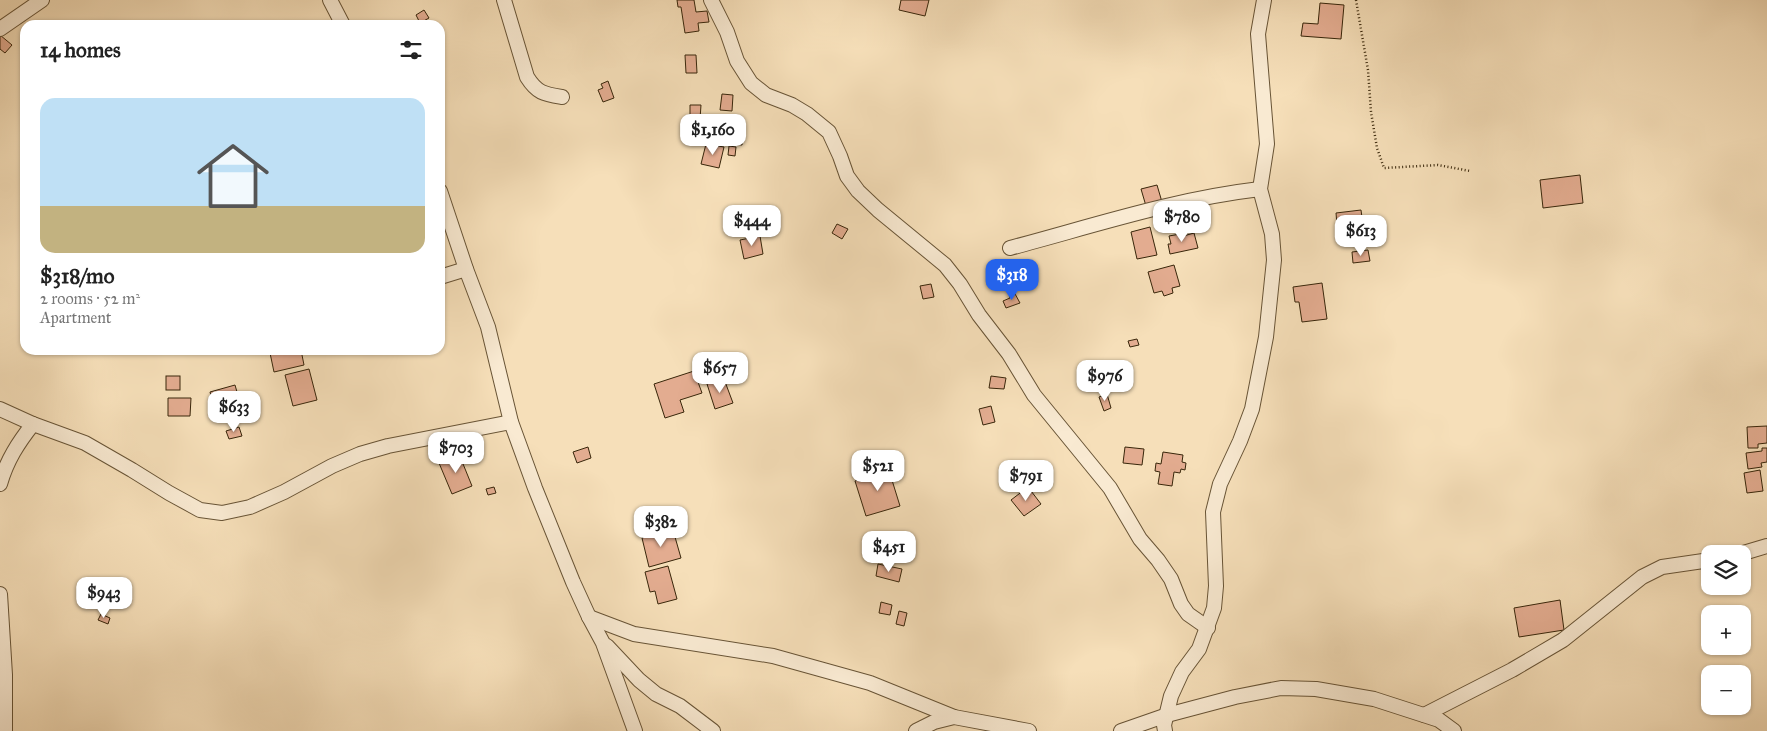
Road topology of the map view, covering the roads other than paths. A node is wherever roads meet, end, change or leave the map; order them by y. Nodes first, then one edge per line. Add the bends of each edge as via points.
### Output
1 (42, 0) edge
2 (330, 0) edge
3 (504, 0) edge
4 (711, 0) edge
5 (1264, 0) edge
6 (340, 20) edge
7 (0, 29) edge
8 (562, 97) dead end
9 (1260, 189) junction
10 (445, 206) edge
11 (1010, 248) dead end
12 (466, 270) junction
13 (445, 276) edge
14 (0, 409) edge
15 (511, 422) junction
16 (33, 424) junction
17 (0, 484) edge
18 (1767, 546) edge
19 (1751, 551) edge
20 (1701, 561) edge
21 (0, 594) edge
22 (589, 616) junction
23 (1208, 628) junction
24 (604, 643) junction
25 (1167, 715) junction
26 (1424, 715) junction
27 (954, 717) junction
28 (5, 731) edge
29 (635, 731) edge
30 (713, 731) edge
31 (916, 731) edge
32 (1029, 731) edge
33 (1120, 731) edge
34 (1165, 731) edge
35 (1454, 731) edge

1 - 7 street
2 - 6 street
3 - 8 street via 527,77 543,94
4 - 23 street via 737,61 751,83 766,96 807,114 829,132 847,176 858,191 945,265 1009,354 1034,395 1110,488 1140,539 1171,579 1188,614
5 - 9 street via 1258,34 1267,144
9 - 11 street via 1170,204
9 - 23 street via 1272,234 1274,260 1266,337 1252,409 1220,484 1213,512 1216,586
10 - 12 street
12 - 13 street
12 - 15 street via 488,327
14 - 16 street
15 - 16 street via 360,454 250,507 222,513 200,510 85,442
15 - 22 street
16 - 17 street via 6,464
18 - 19 street
20 - 26 street via 1662,567 1642,577 1563,640
21 - 28 street
22 - 24 street
22 - 27 street via 634,634 773,656 870,683
23 - 25 street via 1199,649 1174,688
24 - 29 street
24 - 30 street via 656,694 680,706
25 - 26 street via 1281,688 1316,689 1374,699
25 - 33 street
25 - 34 street
26 - 35 street via 1439,720
27 - 31 street
27 - 32 street

